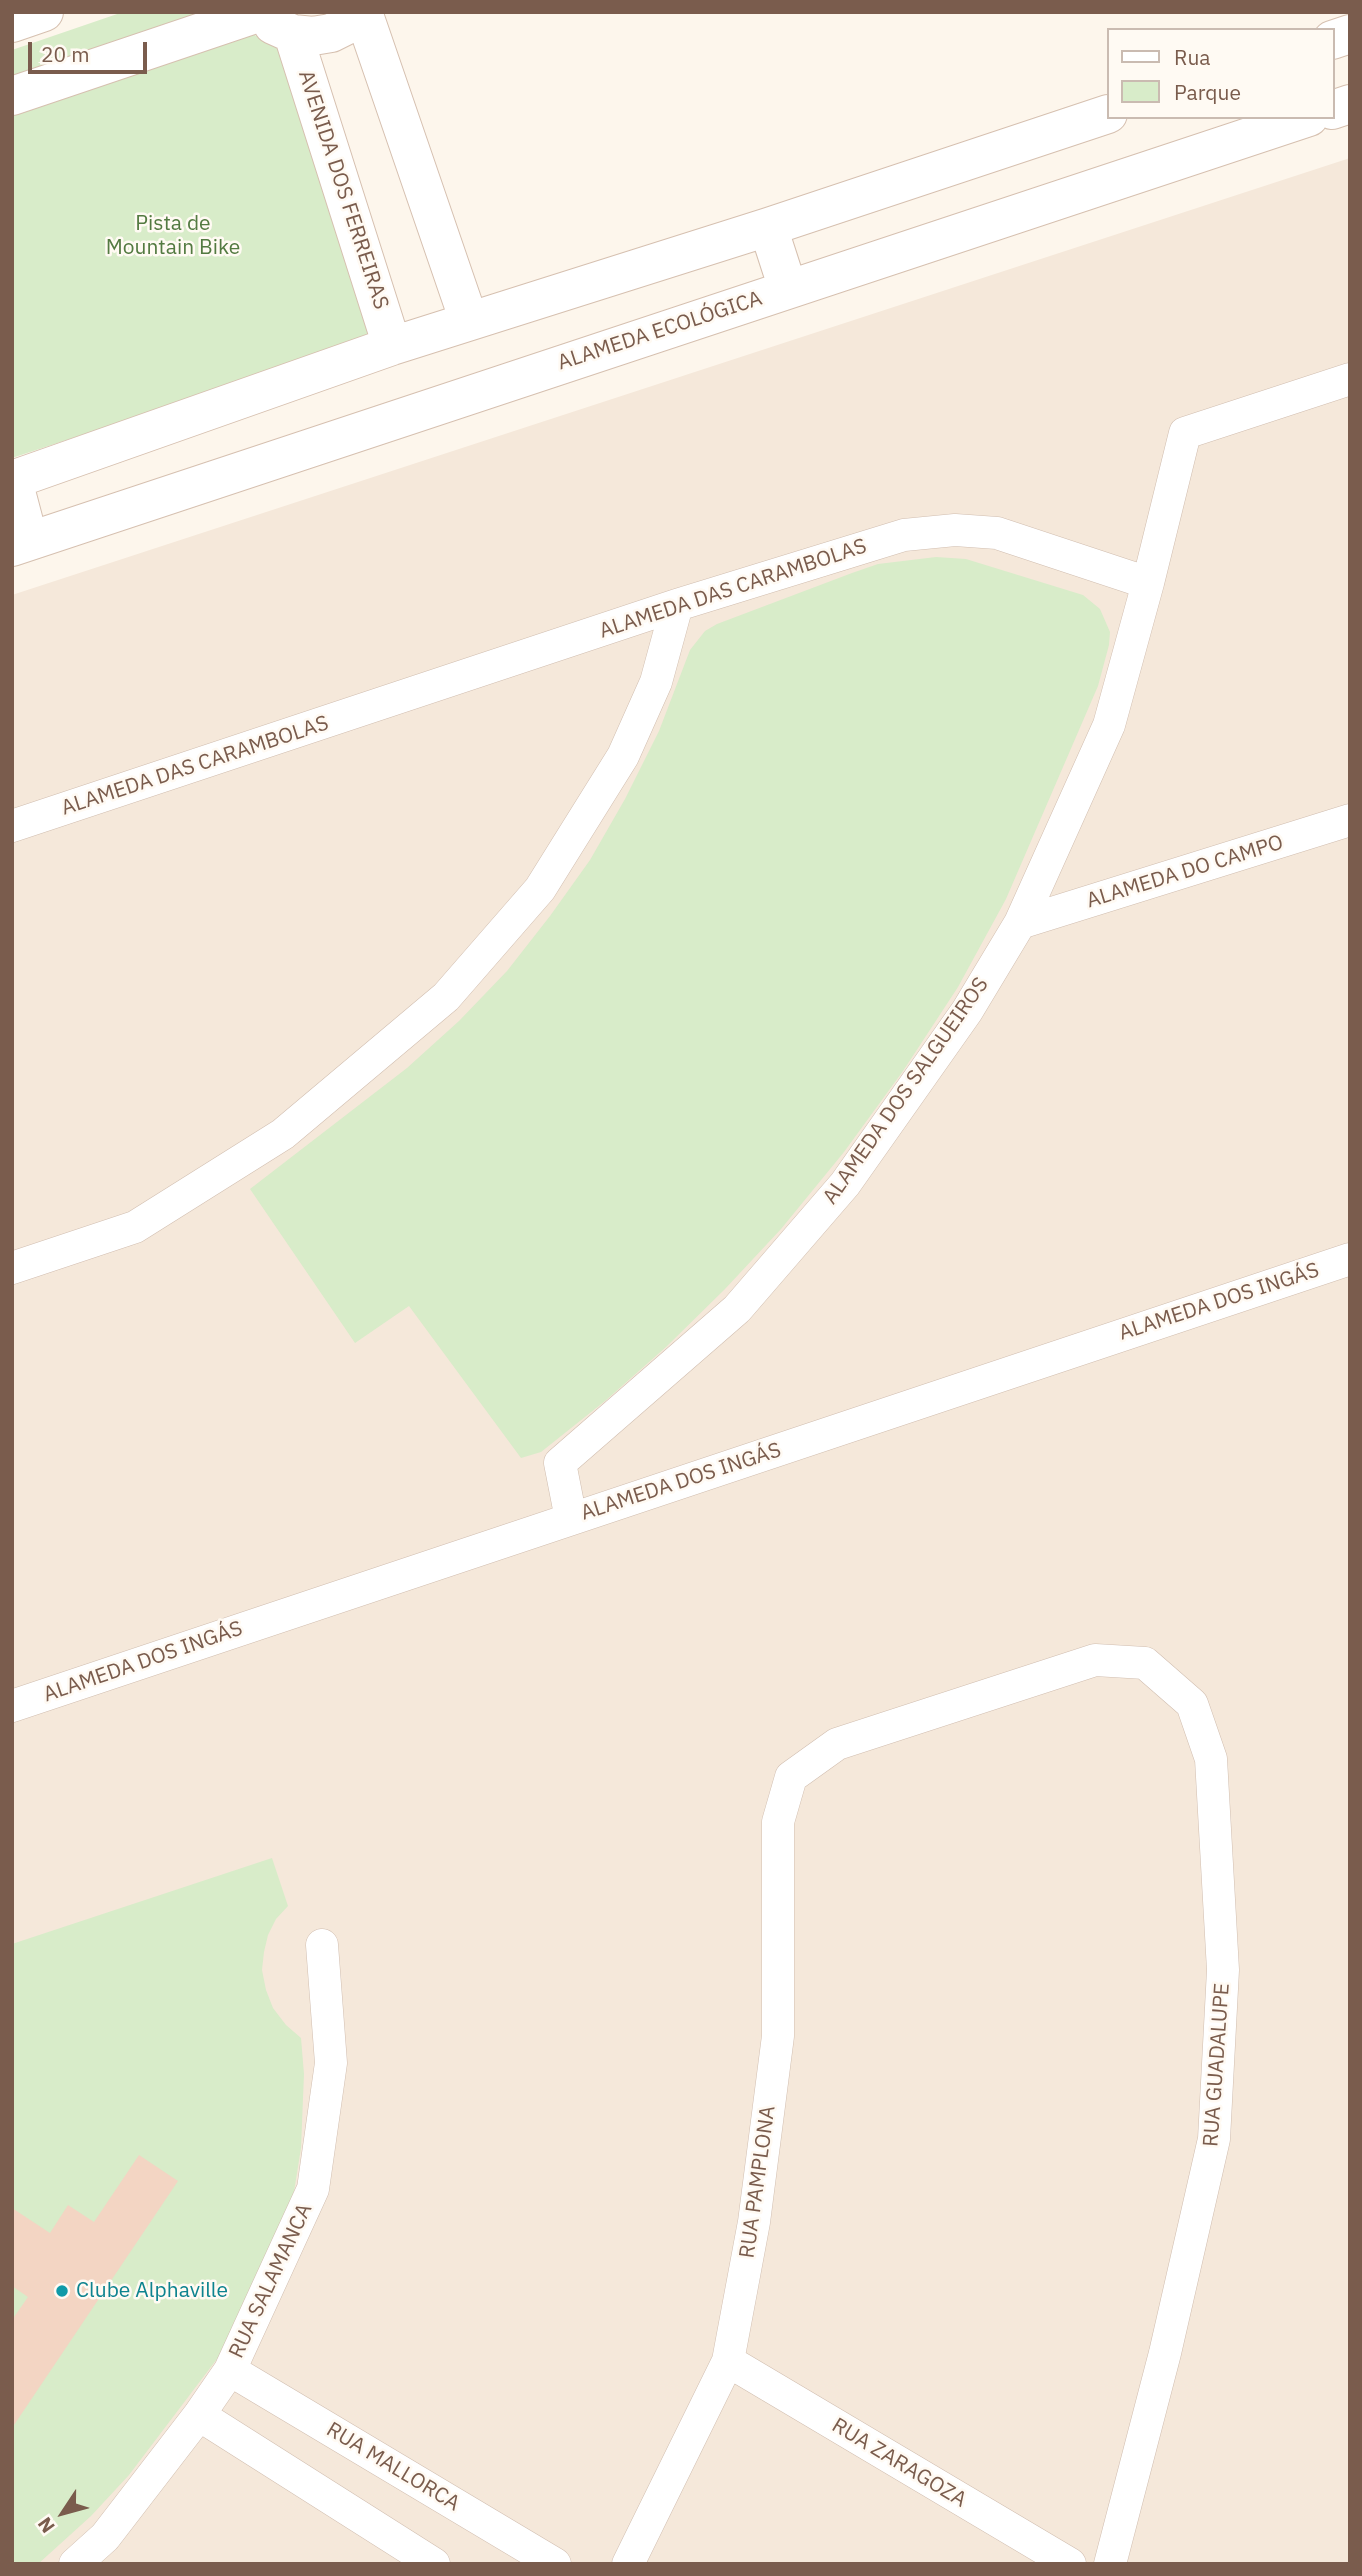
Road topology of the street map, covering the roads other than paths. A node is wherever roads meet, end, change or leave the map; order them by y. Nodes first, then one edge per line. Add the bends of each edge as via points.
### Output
1 (44, 12) edge
2 (258, 12) edge
3 (363, 12) edge
4 (12, 23) edge
5 (293, 34) junction
6 (12, 96) edge
7 (1106, 115) edge
8 (1303, 119) edge
9 (768, 227) junction
10 (788, 289) junction
11 (469, 321) junction
12 (392, 346) junction
13 (1350, 379) edge
14 (13, 480) edge
15 (21, 544) edge
16 (1148, 583) junction
17 (677, 606) junction
18 (1350, 820) edge
19 (12, 826) edge
20 (1020, 923) junction
21 (1350, 1259) edge
22 (12, 1268) edge
23 (570, 1519) junction
24 (1145, 1663) joint
25 (12, 1706) edge
26 (322, 1945) dead end
27 (728, 2361) junction
28 (230, 2370) junction
29 (199, 2415) junction
30 (75, 2564) edge
31 (434, 2564) edge
32 (555, 2564) edge
33 (628, 2564) edge
34 (1070, 2564) edge
35 (1110, 2564) edge

1 - 4 street
2 - 5 street
2 - 6 street
3 - 5 street via 331,33
3 - 11 street
5 - 12 street, AVENIDA DOS FERREIRAS
7 - 9 street
8 - 10 street, ALAMEDA ECOLÓGICA
9 - 10 street
9 - 11 street
10 - 15 street, ALAMEDA ECOLÓGICA
11 - 12 street
12 - 14 street
13 - 16 street via 1185,433
14 - 15 street
16 - 17 street, ALAMEDA DAS CARAMBOLAS via 997,533 955,530 904,535
16 - 20 street, ALAMEDA DOS SALGUEIROS via 1109,725
17 - 19 street, ALAMEDA DAS CARAMBOLAS
17 - 22 street via 656,682 624,756 540,889 446,997 283,1134 169,1206 135,1227
18 - 20 street, ALAMEDA DO CAMPO
20 - 23 street, ALAMEDA DOS SALGUEIROS via 967,1011 845,1184 737,1309 560,1463
21 - 23 street, ALAMEDA DOS INGÁS
23 - 25 street, ALAMEDA DOS INGÁS
24 - 27 street, RUA PAMPLONA via 1095,1660 836,1744 791,1777 778,1822 778,2036 754,2222
24 - 35 street, RUA GUADALUPE via 1192,1704 1211,1759 1223,1970 1214,2139
26 - 28 street, RUA SALAMANCA via 331,2063 313,2189
27 - 33 street, RUA PAMPLONA
27 - 34 street, RUA ZARAGOZA
28 - 29 street, RUA SALAMANCA
28 - 32 street, RUA MALLORCA
29 - 30 street, RUA SALAMANCA via 105,2537
29 - 31 street

